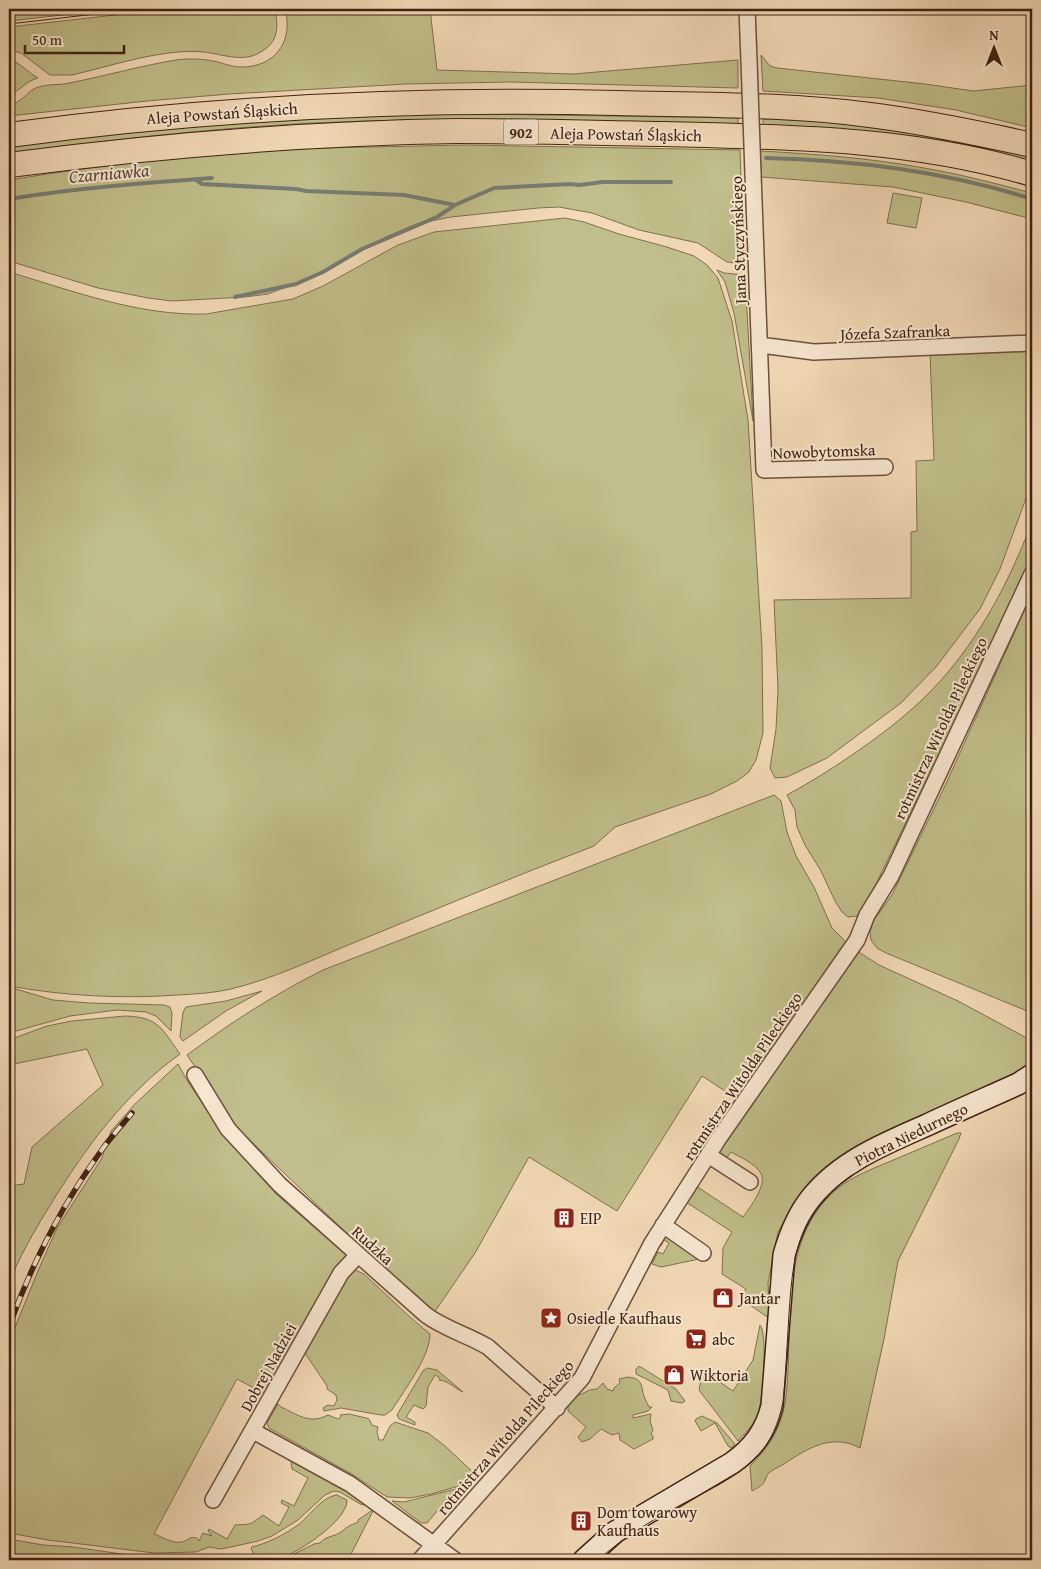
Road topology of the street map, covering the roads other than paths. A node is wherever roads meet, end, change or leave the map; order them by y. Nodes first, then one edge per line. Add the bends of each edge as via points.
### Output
1 (747, 9) edge
2 (9, 135) edge
3 (1032, 145) edge
4 (9, 165) edge
5 (1032, 174) edge
6 (1032, 343) edge
7 (760, 344) junction
8 (885, 467) dead end
9 (764, 470) joint
10 (1032, 574) edge
11 (1032, 1075) edge
12 (195, 1076) dead end
13 (708, 1155) junction
14 (750, 1182) dead end
15 (663, 1226) junction
16 (704, 1253) dead end
17 (358, 1255) junction
18 (557, 1408) junction
19 (253, 1431) junction
20 (213, 1500) dead end
21 (434, 1544) junction
22 (420, 1560) edge
23 (455, 1560) edge
24 (584, 1560) edge

1 - 7 street, Jana Styczyńskiego, bridge
2 - 3 main road, Aleja Powstań Śląskich / 902 via 201,113 430,102 568,102 788,108 868,115 955,128
4 - 5 main road, Aleja Powstań Śląskich / 902 via 166,147 321,136 576,132 808,138 883,144 962,156
6 - 7 street, Józefa Szafranka via 814,352
7 - 9 street, Jana Styczyńskiego
8 - 9 street, Nowobytomska
10 - 13 street, rotmistrza Witolda Pileckiego via 857,940
11 - 24 street, Piotra Niedurnego via 870,1151 817,1190 794,1225 784,1255 772,1406 757,1441 732,1463 614,1532
12 - 17 street, Rudzka via 228,1129 280,1186
13 - 14 street
13 - 15 street, rotmistrza Witolda Pileckiego
15 - 16 street
15 - 18 street, rotmistrza Witolda Pileckiego via 585,1373
17 - 18 street, Rudzka via 426,1315 488,1347
17 - 19 street, Dobrej Nadziei via 341,1273
18 - 21 street, rotmistrza Witolda Pileckiego
19 - 20 street, Dobrej Nadziei
19 - 21 street via 344,1480
21 - 22 street, rotmistrza Witolda Pileckiego
21 - 23 street

